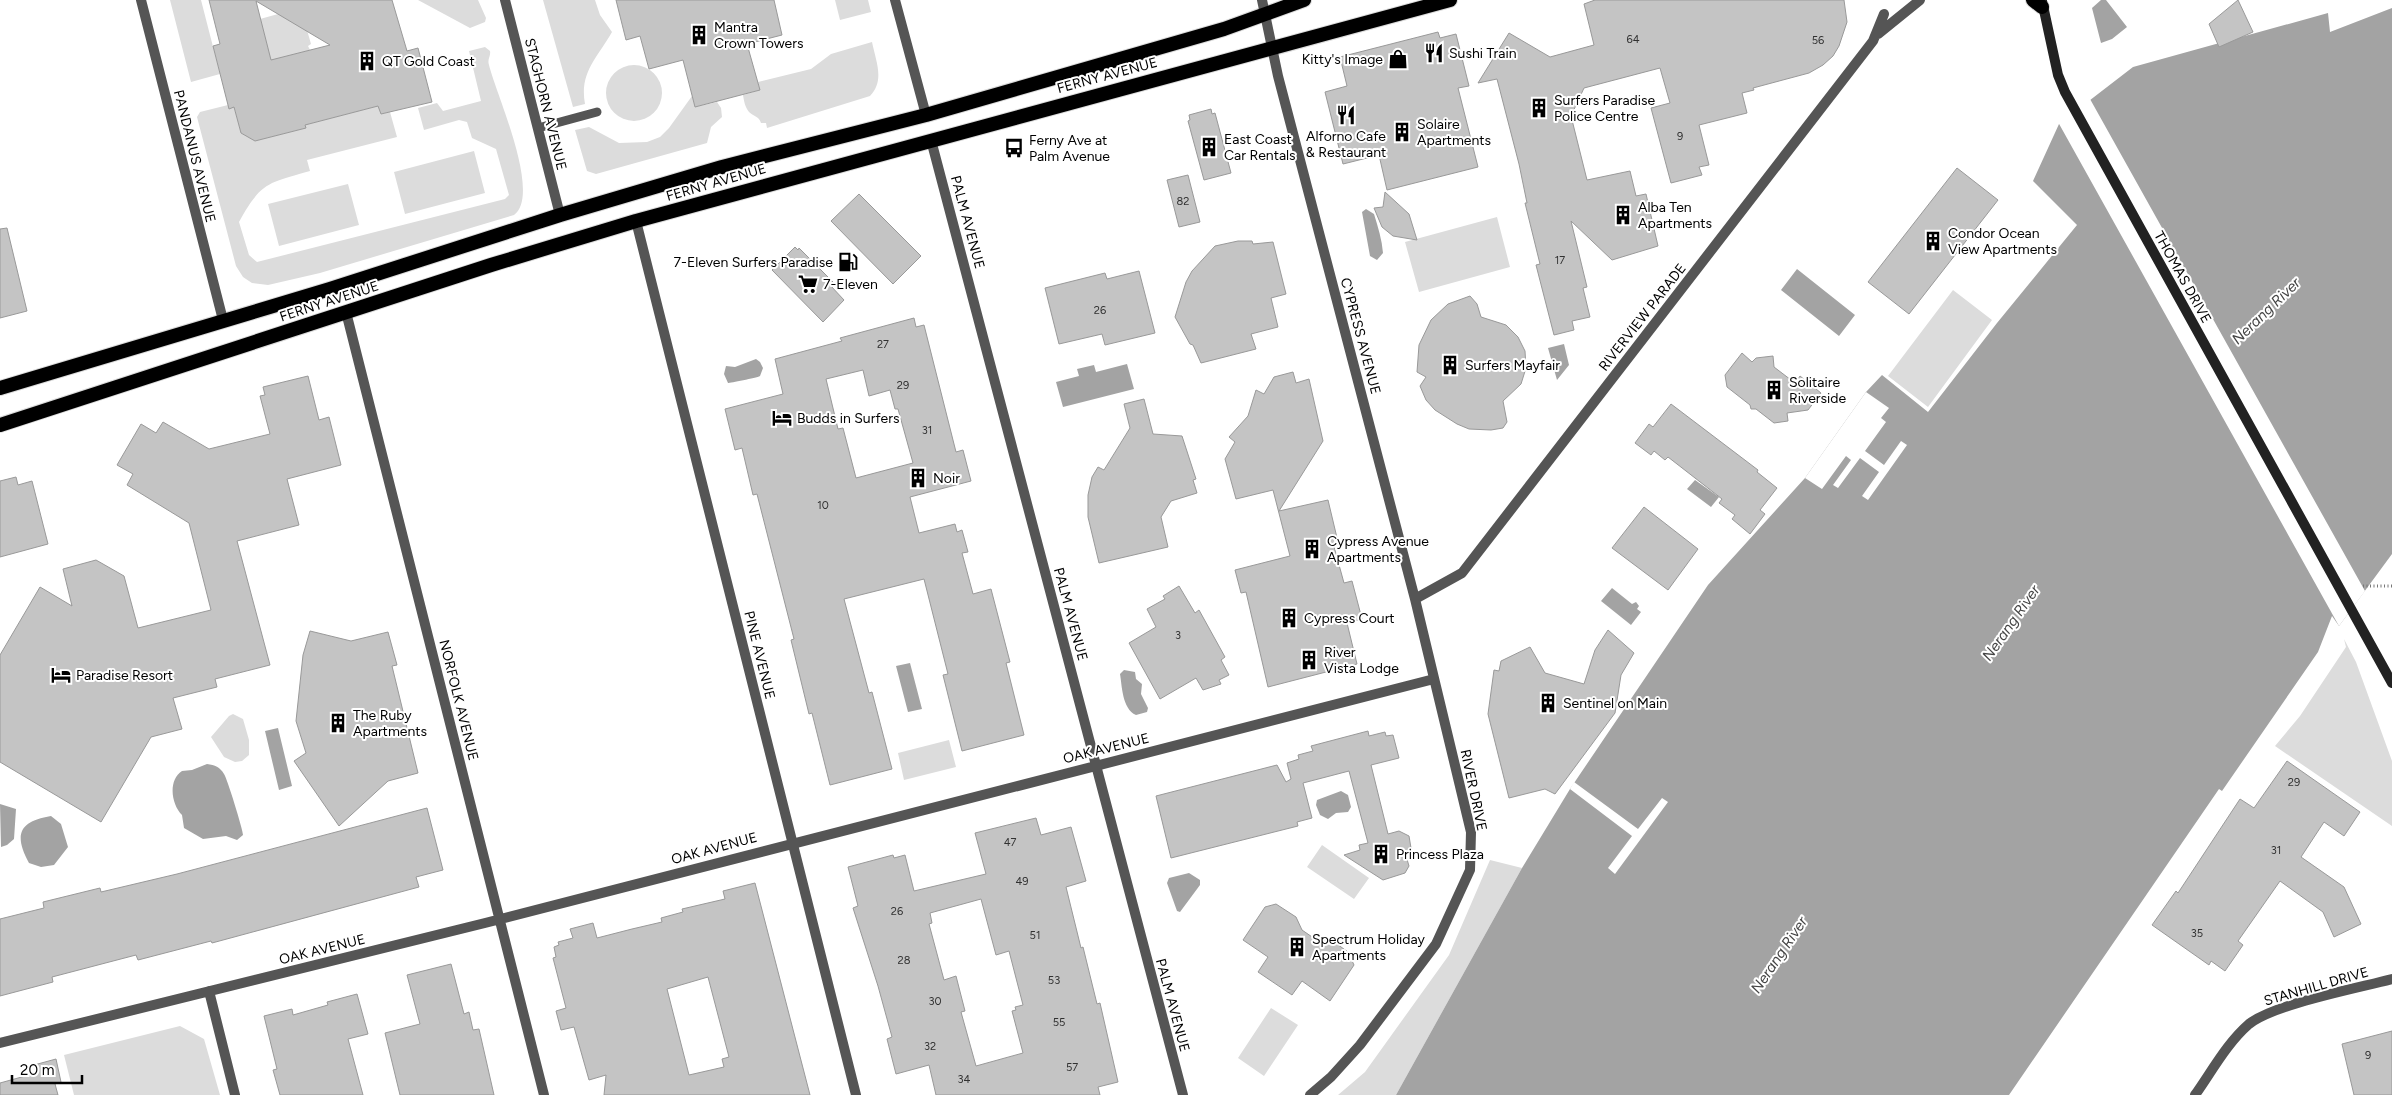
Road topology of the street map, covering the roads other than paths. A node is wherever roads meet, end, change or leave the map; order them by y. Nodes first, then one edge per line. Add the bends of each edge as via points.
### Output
1 (142, 0) edge
2 (505, 0) edge
3 (895, 0) edge
4 (1304, 0) edge
5 (1450, 0) edge
6 (1920, 0) edge
7 (2039, 2) edge
8 (1263, 7) edge
9 (1884, 14) dead end
10 (1877, 35) junction
11 (1271, 48) junction
12 (597, 112) dead end
13 (926, 115) junction
14 (538, 128) junction
15 (931, 140) junction
16 (560, 214) junction
17 (636, 221) junction
18 (346, 312) junction
19 (223, 320) junction
20 (0, 388) edge
21 (0, 425) edge
22 (1415, 599) junction
23 (1434, 679) junction
24 (2392, 683) edge
25 (1096, 765) junction
26 (793, 842) junction
27 (500, 918) junction
28 (2392, 979) edge
29 (209, 991) junction
30 (0, 1043) edge
31 (236, 1095) edge
32 (544, 1095) edge
33 (856, 1095) edge
34 (1182, 1095) edge
35 (1310, 1095) edge
36 (2195, 1095) edge

1 - 19 street, PANDANUS AVENUE
2 - 14 street, STAGHORN AVENUE
3 - 13 street
4 - 8 highway, FERNY AVENUE
5 - 11 highway, FERNY AVENUE
6 - 10 street, RIVERVIEW PARADE
7 - 24 main road, THOMAS DRIVE via 2058,75 2074,110
8 - 11 street, CYPRESS AVENUE
8 - 13 highway, FERNY AVENUE via 1224,29
9 - 10 street, RIVERVIEW PARADE
10 - 22 street, RIVERVIEW PARADE via 1462,573
11 - 15 highway, FERNY AVENUE
11 - 22 street, CYPRESS AVENUE
12 - 14 lane
13 - 16 highway, FERNY AVENUE via 722,167
14 - 16 street, STAGHORN AVENUE
15 - 17 highway, FERNY AVENUE
15 - 25 street, PALM AVENUE
16 - 19 highway, FERNY AVENUE via 330,289
17 - 18 highway, FERNY AVENUE
17 - 26 street, PINE AVENUE
18 - 21 highway, FERNY AVENUE
18 - 27 street, NORFOLK AVENUE
19 - 20 highway, FERNY AVENUE
22 - 23 street, CYPRESS AVENUE
23 - 25 street, OAK AVENUE
23 - 35 street, RIVER DRIVE via 1471,832 1470,870 1436,944 1360,1045
25 - 26 street, OAK AVENUE
25 - 34 street, PALM AVENUE
26 - 27 street, OAK AVENUE
26 - 33 street, PINE AVENUE
27 - 29 street, OAK AVENUE
27 - 32 street, NORFOLK AVENUE
28 - 36 street, STANHILL DRIVE via 2284,1008 2255,1020 2236,1038
29 - 30 street, OAK AVENUE
29 - 31 street

